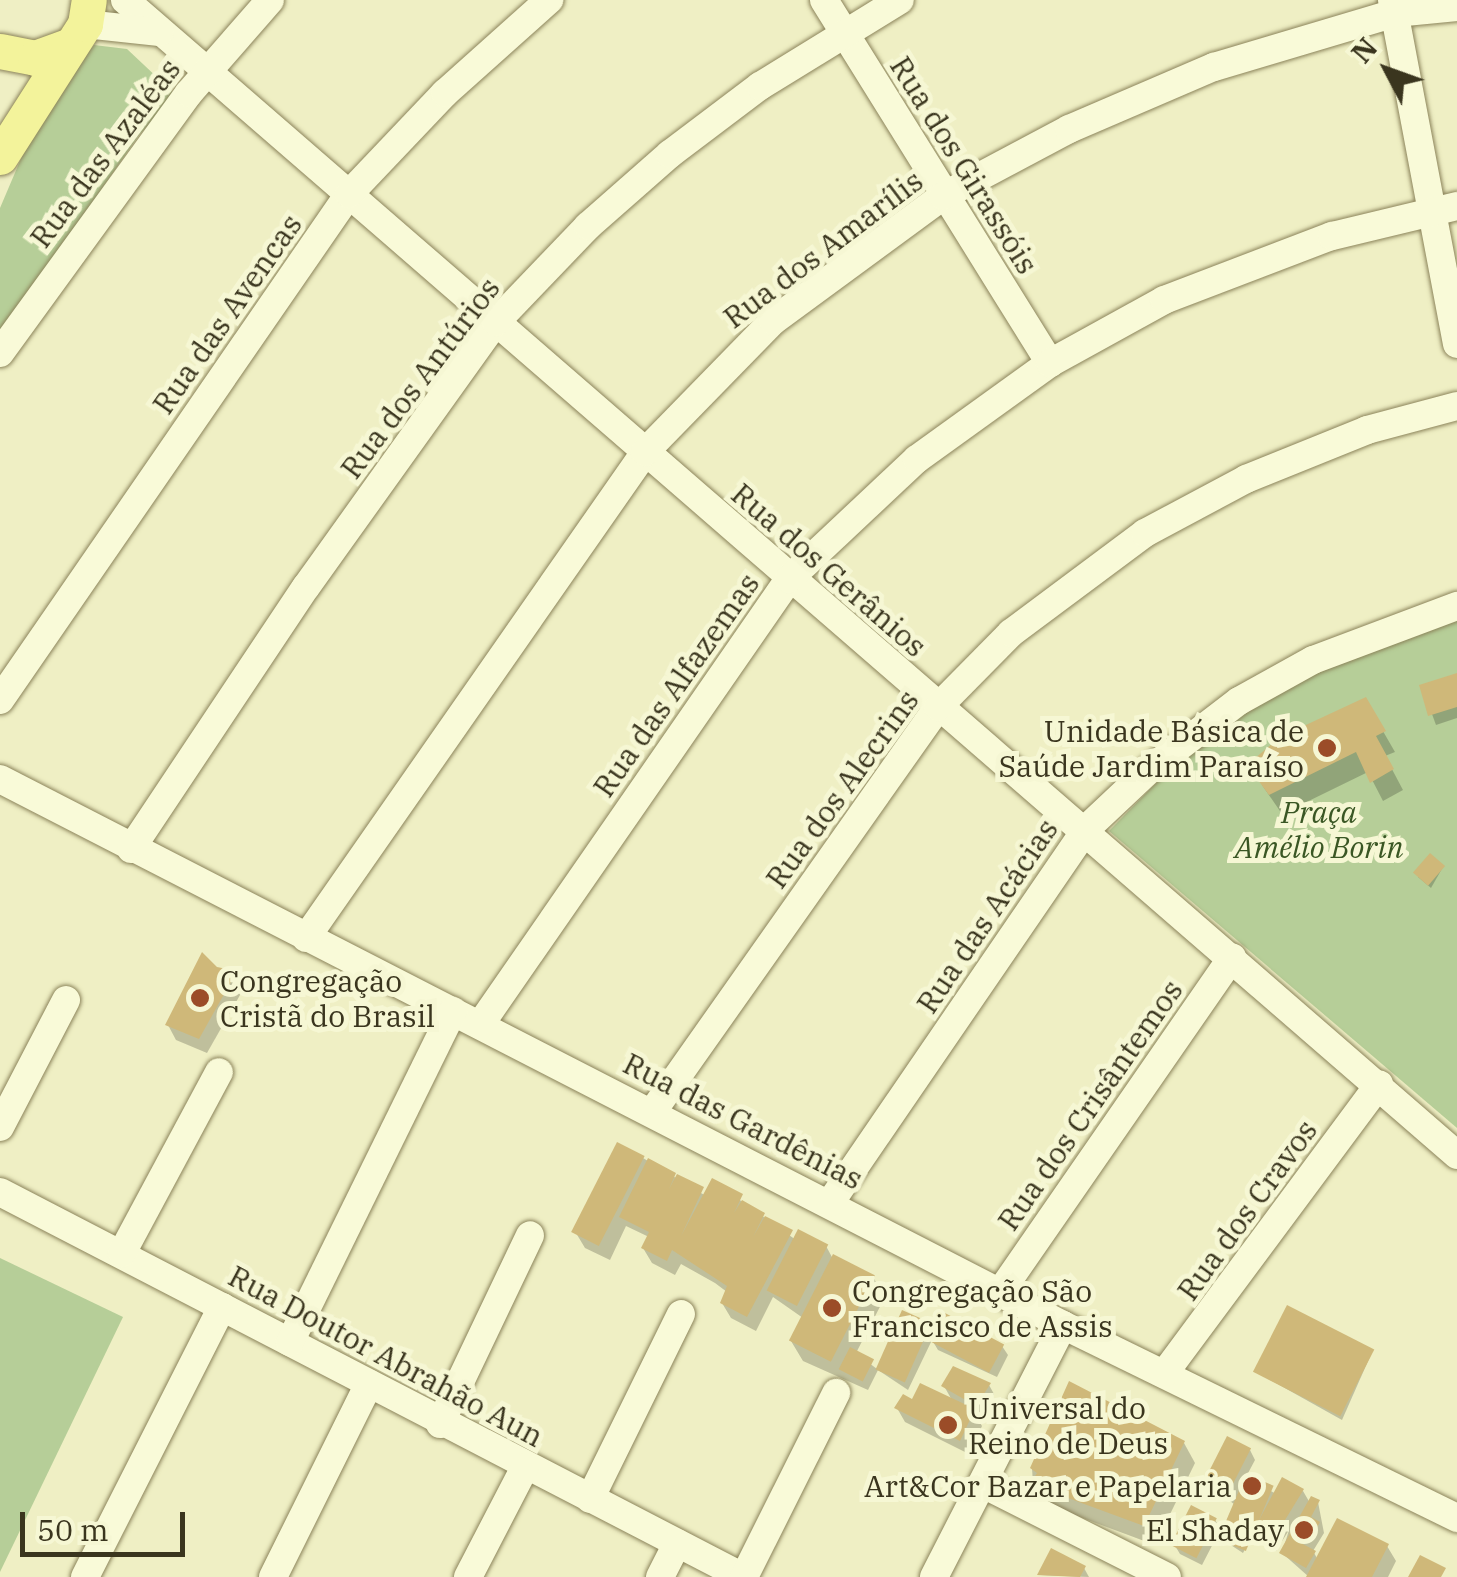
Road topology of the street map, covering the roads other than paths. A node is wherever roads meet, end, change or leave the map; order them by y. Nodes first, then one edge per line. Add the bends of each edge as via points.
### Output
1 (125, 0) edge
2 (270, 0) edge
3 (548, 0) edge
4 (824, 0) edge
5 (900, 0) edge
6 (1394, 6) edge
7 (1457, 8) edge
8 (82, 23) edge
9 (160, 32) junction
10 (844, 32) junction
11 (0, 51) edge
12 (208, 70) junction
13 (0, 157) edge
14 (349, 194) junction
15 (943, 196) junction
16 (1444, 208) edge
17 (496, 322) junction
18 (1457, 344) edge
19 (0, 352) edge
20 (1050, 362) junction
21 (1457, 406) edge
22 (645, 452) junction
23 (789, 579) junction
24 (1457, 606) edge
25 (0, 700) edge
26 (938, 707) junction
27 (0, 779) edge
28 (1085, 830) junction
29 (131, 848) junction
30 (306, 938) junction
31 (1232, 957) junction
32 (66, 1000) dead end
33 (453, 1011) junction
34 (480, 1025) junction
35 (219, 1072) dead end
36 (1379, 1084) junction
37 (653, 1111) junction
38 (0, 1127) edge
39 (1457, 1155) edge
40 (0, 1192) edge
41 (830, 1203) junction
42 (530, 1235) dead end
43 (122, 1253) junction
44 (1001, 1291) junction
45 (222, 1306) junction
46 (681, 1314) dead end
47 (1063, 1325) junction
48 (290, 1342) junction
49 (1164, 1374) junction
50 (369, 1384) junction
51 (836, 1393) dead end
52 (440, 1424) junction
53 (526, 1467) junction
54 (983, 1484) junction
55 (590, 1500) junction
56 (1457, 1518) edge
57 (678, 1544) junction
58 (1130, 1569) edge
59 (85, 1577) edge
60 (273, 1577) edge
61 (468, 1577) edge
62 (660, 1577) edge
63 (744, 1577) edge
64 (934, 1577) edge
65 (1167, 1577) edge

1 - 9 street, Rua dos Gerânios
2 - 12 street, Rua das Azaléas
3 - 14 street, Rua das Avencas via 445,92
4 - 10 street, Rua dos Girassóis
5 - 10 street, Rua dos Antúrios
6 - 7 street, Rua dos Amarílis
6 - 15 street, Rua dos Amarílis via 1143,95
6 - 16 street
8 - 9 street
8 - 11 main road via 34,58
8 - 13 main road
9 - 12 street, Rua dos Gerânios
10 - 15 street, Rua dos Girassóis
10 - 17 street, Rua dos Antúrios via 670,154 588,226
12 - 14 street, Rua dos Gerânios
12 - 19 street, Rua das Azaléas
14 - 17 street, Rua dos Gerânios
14 - 25 street, Rua das Avencas
15 - 20 street, Rua dos Girassóis
15 - 22 street, Rua dos Amarílis via 773,322
16 - 18 street
16 - 20 street, Rua das Alfazemas via 1244,267 1164,300
17 - 22 street, Rua dos Gerânios
17 - 29 street, Rua dos Antúrios
20 - 23 street, Rua das Alfazemas via 917,460
21 - 26 street, Rua dos Alecrins via 1315,451 1146,534 1026,620
22 - 23 street, Rua dos Gerânios
22 - 30 street, Rua dos Amarílis
23 - 26 street, Rua dos Gerânios
23 - 34 street, Rua das Alfazemas
24 - 28 street, Rua das Acácias via 1313,660 1239,701 1150,769
26 - 28 street, Rua dos Gerânios
26 - 37 street, Rua dos Alecrins
27 - 29 street, Rua das Gardênias
28 - 31 street, Rua dos Gerânios
28 - 41 street, Rua das Acácias
29 - 30 street, Rua das Gardênias
30 - 33 street, Rua das Gardênias
31 - 36 street, Rua dos Gerânios
31 - 44 street, Rua dos Crisântemos
32 - 38 street
33 - 34 street, Rua das Gardênias
33 - 48 street
34 - 37 street, Rua das Gardênias
35 - 43 street
36 - 39 street, Rua dos Gerânios
36 - 49 street, Rua dos Cravos
37 - 41 street, Rua das Gardênias
40 - 43 street, Rua Doutor Abrahão Aun
41 - 44 street, Rua das Gardênias
42 - 52 street
43 - 45 street, Rua Doutor Abrahão Aun
44 - 47 street, Rua das Gardênias
45 - 48 street, Rua Doutor Abrahão Aun
45 - 59 street
46 - 55 street
47 - 49 street, Rua das Gardênias
47 - 54 street
48 - 50 street, Rua Doutor Abrahão Aun
49 - 56 street, Rua das Gardênias
50 - 52 street, Rua Doutor Abrahão Aun
50 - 60 street
51 - 63 street
52 - 53 street, Rua Doutor Abrahão Aun
53 - 55 street, Rua Doutor Abrahão Aun
53 - 61 street
54 - 58 street
54 - 64 street
55 - 57 street, Rua Doutor Abrahão Aun
57 - 62 street
57 - 63 street, Rua Doutor Abrahão Aun
58 - 65 street

